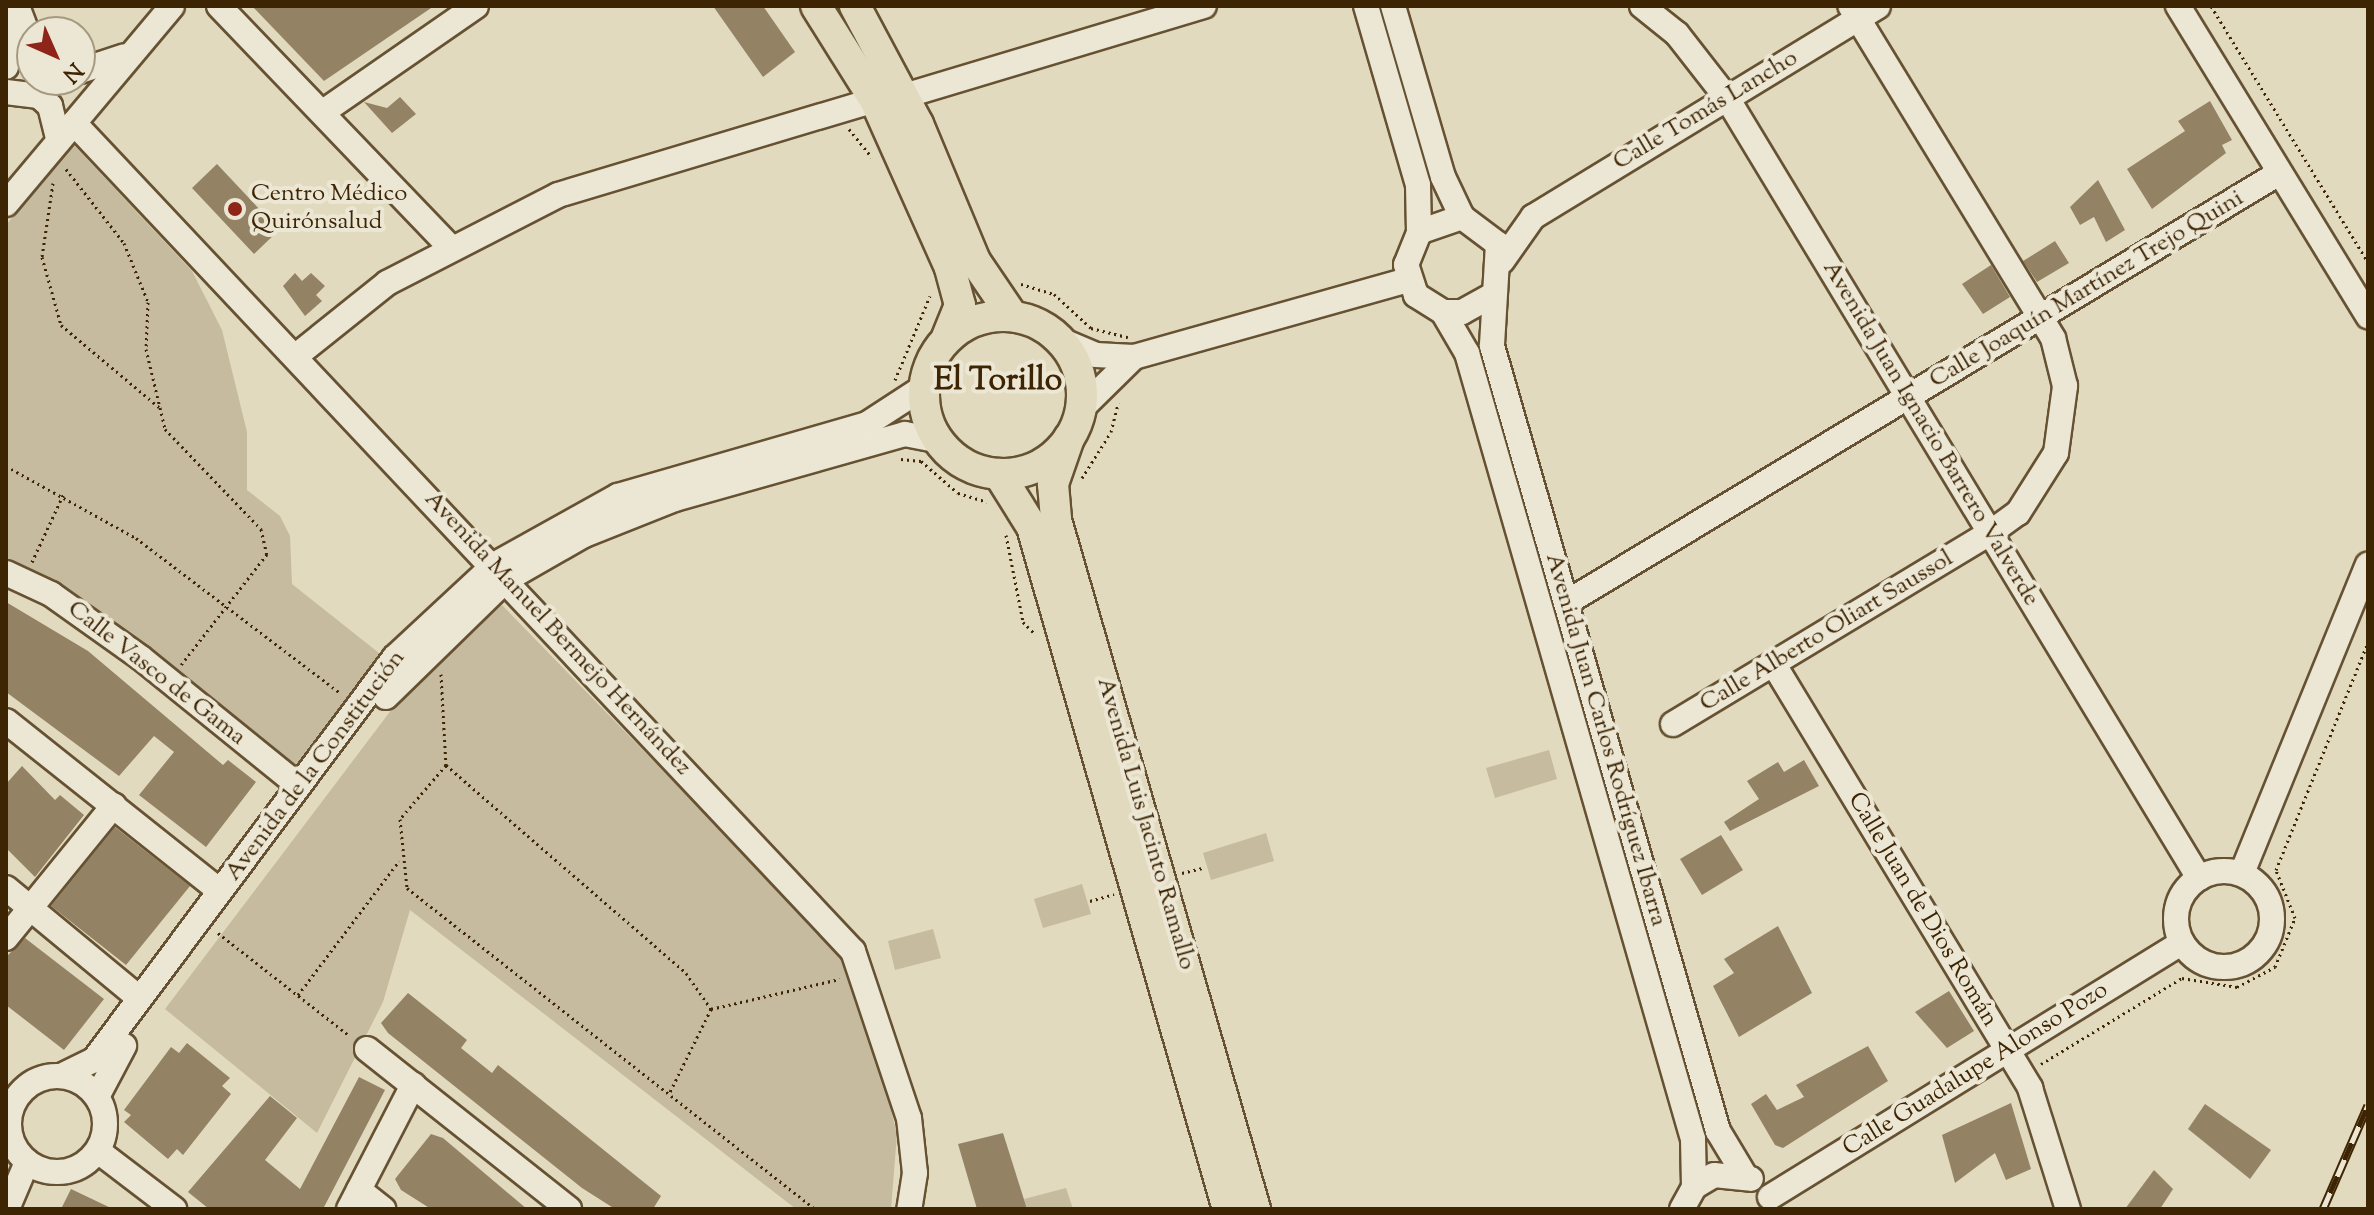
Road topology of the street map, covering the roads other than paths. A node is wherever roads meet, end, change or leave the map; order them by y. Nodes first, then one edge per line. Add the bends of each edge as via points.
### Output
1 (10, 6) edge
2 (172, 6) edge
3 (219, 6) edge
4 (476, 6) edge
5 (816, 6) edge
6 (855, 6) edge
7 (1204, 6) edge
8 (1366, 6) edge
9 (1393, 6) edge
10 (1642, 6) edge
11 (2178, 6) edge
12 (1863, 10) edge
13 (16, 46) edge
14 (134, 51) junction
15 (96, 65) edge
16 (6, 92) edge
17 (50, 96) edge
18 (889, 98) junction
19 (1727, 98) junction
20 (323, 112) junction
21 (67, 135) junction
22 (2279, 173) junction
23 (6, 204) edge
24 (1533, 217) junction
25 (1468, 219) junction
26 (1419, 232) junction
27 (449, 246) junction
28 (1502, 261) junction
29 (1408, 280) junction
30 (1491, 296) junction
31 (1443, 312) junction
32 (1011, 314) junction
33 (2368, 316) edge
34 (2043, 317) junction
35 (947, 338) junction
36 (1063, 341) junction
37 (296, 356) junction
38 (1134, 357) junction
39 (924, 387) junction
40 (1908, 398) junction
41 (1081, 409) junction
42 (1069, 438) junction
43 (936, 440) junction
44 (999, 474) junction
45 (1990, 533) junction
46 (2368, 565) edge
47 (500, 572) junction
48 (15, 576) edge
49 (1566, 603) junction
50 (1773, 663) junction
51 (6, 721) edge
52 (1673, 724) dead end
53 (299, 786) junction
54 (114, 805) junction
55 (2242, 873) junction
56 (2199, 878) junction
57 (6, 888) edge
58 (220, 891) junction
59 (30, 908) junction
60 (6, 938) edge
61 (2182, 943) junction
62 (139, 998) junction
63 (367, 1049) road end
64 (2007, 1051) junction
65 (63, 1075) junction
66 (413, 1085) junction
67 (13, 1087) edge
68 (97, 1097) junction
69 (98, 1151) junction
70 (37, 1167) junction
71 (1745, 1176) junction
72 (1694, 1187) junction
73 (354, 1199) edge
74 (1772, 1203) edge
75 (7, 1209) edge
76 (24, 1209) edge
77 (174, 1209) edge
78 (383, 1209) edge
79 (569, 1209) edge
80 (909, 1209) edge
81 (1228, 1209) edge
82 (1255, 1209) edge
83 (1682, 1209) edge
84 (2068, 1209) edge

1 - 13 street
2 - 14 street
3 - 20 street
4 - 20 street
5 - 18 main road
6 - 18 main road
7 - 18 street
8 - 26 street via 1418,185
9 - 25 street via 1443,177
10 - 19 street, Avenida Juan Ignacio Barrero Valverde via 1677,34
11 - 22 street
12 - 19 street, Calle Tomás Lancho
12 - 34 street, Calle Alberto Oliart Saussol
14 - 15 street
14 - 21 street
16 - 21 street via 39,96
17 - 21 street, Avenida Manuel Bermejo Hernández
18 - 27 street via 558,195
18 - 32 main road via 975,261
18 - 35 main road via 960,305
19 - 24 street, Calle Tomás Lancho
19 - 40 street, Avenida Juan Ignacio Barrero Valverde
20 - 27 street
21 - 23 street
21 - 37 street, Avenida Manuel Bermejo Hernández
22 - 33 street
22 - 34 street, Calle Joaquín Martínez Trejo Quini
24 - 25 street, Calle Tomás Lancho
24 - 28 street, Calle Tomás Lancho
25 - 26 street
25 - 28 street via 1494,237
26 - 29 street via 1409,249
27 - 37 street via 387,283
28 - 30 street
29 - 31 street via 1416,295
29 - 38 street
30 - 31 street via 1474,309
30 - 49 street, Avenida Juan Carlos Rodríguez Ibarra via 1492,346
31 - 72 street, Avenida Juan Carlos Rodríguez Ibarra via 1467,353 1684,1108 1698,1167
32 - 35 main road via 973,320
32 - 36 main road
34 - 40 street, Calle Joaquín Martínez Trejo Quini
34 - 45 street, Calle Alberto Oliart Saussol via 2065,386 2056,453 2018,513
35 - 39 main road
36 - 38 street via 1096,355
36 - 41 main road via 1082,384
37 - 47 street, Avenida Manuel Bermejo Hernández
38 - 41 street
39 - 43 main road
39 - 47 street, Avenida de la Constitución via 867,424 618,496
40 - 45 street, Avenida Juan Ignacio Barrero Valverde
40 - 49 street, Calle Joaquín Martínez Trejo Quini
41 - 42 main road
42 - 44 main road via 1050,458
42 - 82 main road, Avenida Luis Jacinto Ramallo via 1053,484 1056,520
43 - 44 main road via 975,470
43 - 47 street, Avenida de la Constitución via 905,434 675,499
44 - 81 main road, Avenida Luis Jacinto Ramallo via 1032,527
45 - 50 street, Calle Alberto Oliart Saussol
45 - 56 street, Avenida Juan Ignacio Barrero Valverde
46 - 55 street
47 - 53 street, Avenida de la Constitución via 395,657
47 - 68 street, Avenida de la Constitución via 405,673 107,1070
47 - 80 street, Avenida Manuel Bermejo Hernández via 864,969 909,1118 915,1173
48 - 53 street, Calle Vasco de Gama via 169,680
49 - 71 street, Avenida Juan Carlos Rodríguez Ibarra via 1718,1131
50 - 52 street, Calle Alberto Oliart Saussol
50 - 64 street, Calle Juan de Dios Román
51 - 54 street
53 - 58 street, Avenida de la Constitución
54 - 58 street
54 - 59 street
55 - 56 street
55 - 61 street via 2271,908 2264,945 2226,967 2197,959
56 - 61 street via 2176,911
57 - 59 street
58 - 62 street, Avenida de la Constitución
59 - 60 street
59 - 62 street
61 - 64 street, Calle Guadalupe Alonso Pozo
62 - 65 street, Avenida de la Constitución via 94,1060
63 - 66 street
64 - 74 street, Calle Guadalupe Alonso Pozo
64 - 84 street, Calle Juan de Dios Román via 2044,1124
65 - 67 street
65 - 68 street
66 - 73 street
66 - 79 street
67 - 70 street via 8,1121
68 - 69 street via 106,1124
69 - 70 street via 75,1169
69 - 77 street
70 - 75 street
70 - 76 street
71 - 72 street via 1714,1175
71 - 74 street, Avenida Juan Carlos Rodríguez Ibarra
72 - 83 street
73 - 78 street

